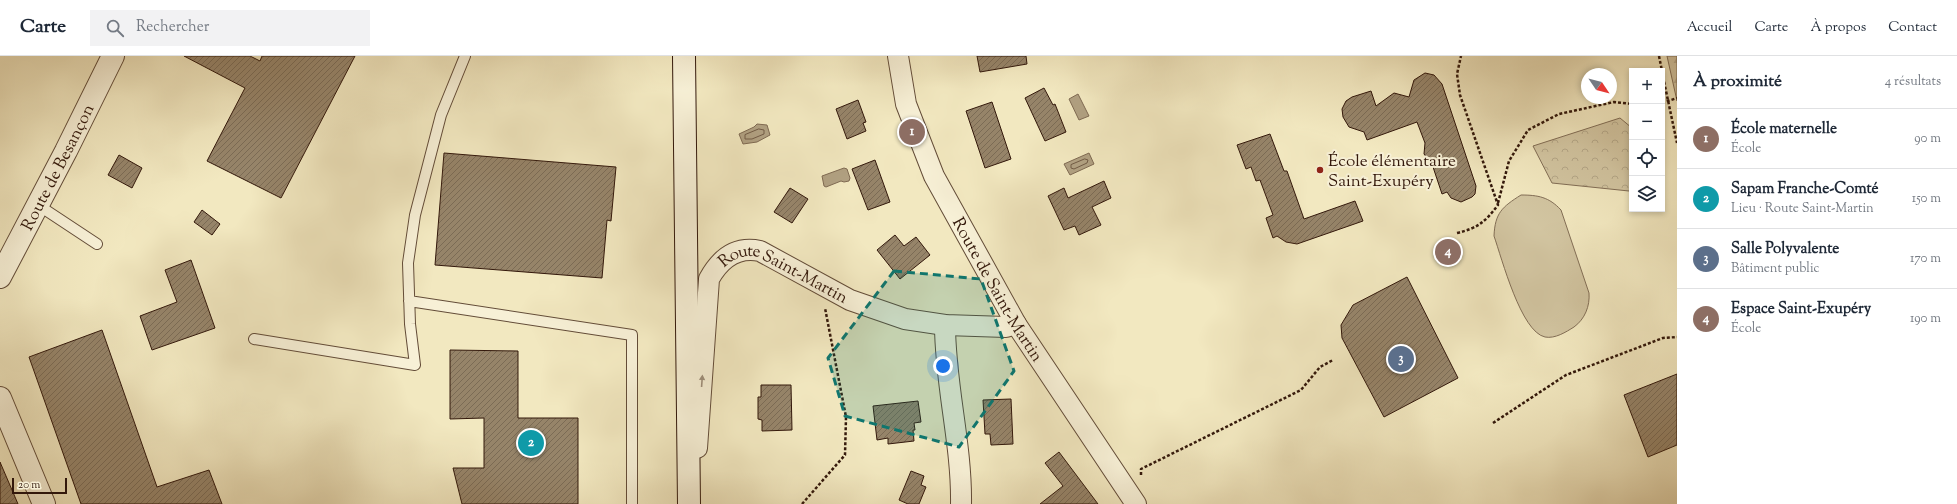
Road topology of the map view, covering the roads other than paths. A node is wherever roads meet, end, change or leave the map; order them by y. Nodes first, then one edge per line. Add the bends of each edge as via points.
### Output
1 (113, 56) edge
2 (465, 56) edge
3 (684, 56) edge
4 (898, 56) edge
5 (38, 205) junction
6 (97, 244) dead end
7 (0, 277) edge
8 (409, 301) junction
9 (1016, 324) junction
10 (945, 325) junction
11 (254, 339) dead end
12 (0, 398) edge
13 (44, 504) edge
14 (632, 504) edge
15 (689, 504) edge
16 (693, 504) edge
17 (962, 504) edge
18 (1136, 504) edge

1 - 5 main road, Route de Besançon
2 - 8 lane via 441,114 415,215 408,263
3 - 15 main road
4 - 9 street, Route de Saint-Martin via 906,104 934,176
5 - 6 lane
5 - 7 main road, Route de Besançon
8 - 11 lane via 415,365
8 - 14 lane via 632,335
9 - 10 street, Route Saint-Martin via 1006,327
9 - 18 street, Route de Saint-Martin
16 -> 10 street, Route Saint-Martin via 709,279 716,266 730,254 749,249 760,251 850,300 905,319
10 - 17 street via 945,353 962,478
12 - 13 main road

